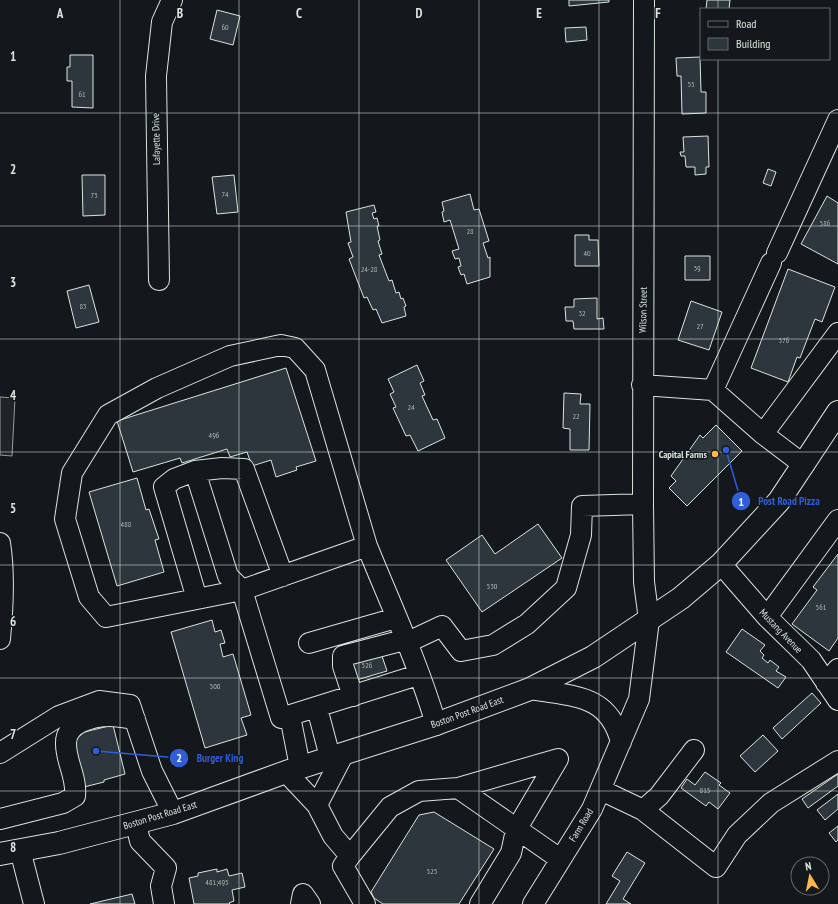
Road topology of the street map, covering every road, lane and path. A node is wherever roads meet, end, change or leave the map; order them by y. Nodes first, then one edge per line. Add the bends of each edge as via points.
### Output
1 (172, 0) edge
2 (644, 0) edge
3 (838, 120) edge
4 (831, 154) edge
5 (159, 280) dead end
6 (838, 333) edge
7 (642, 385) junction
8 (713, 390) junction
9 (836, 419) edge
10 (763, 434) junction
11 (804, 465) junction
12 (195, 471) junction
13 (643, 504) junction
14 (838, 520) edge
15 (0, 543) edge
16 (367, 546) junction
17 (721, 564) junction
18 (283, 576) junction
19 (242, 590) junction
20 (197, 599) junction
21 (767, 617) junction
22 (396, 618) junction
23 (649, 620) junction
24 (0, 639) edge
25 (405, 641) junction
26 (309, 643) dead end
27 (418, 674) junction
28 (832, 676) edge
29 (530, 689) junction
30 (353, 696) junction
31 (838, 700) edge
32 (317, 708) junction
33 (290, 716) junction
34 (135, 719) junction
35 (436, 724) junction
36 (621, 742) junction
37 (694, 750) dead end
38 (0, 753) edge
39 (337, 755) junction
40 (838, 761) edge
41 (293, 770) junction
42 (458, 788) junction
43 (601, 790) junction
44 (317, 805) junction
45 (643, 810) junction
46 (173, 813) junction
47 (0, 819) edge
48 (136, 824) junction
49 (516, 830) junction
50 (10, 852) edge
51 (350, 856) junction
52 (560, 859) junction
53 (542, 901) edge
54 (34, 904) edge
55 (164, 904) edge
56 (301, 904) edge
57 (310, 904) edge
58 (365, 904) edge
59 (480, 904) edge

1 - 5 street, Lafayette Drive via 162,22 156,76
2 - 7 street, Wilson Street
3 - 4 street
4 - 8 street via 774,258
6 - 10 street
7 - 8 street
7 - 13 street, Wilson Street
8 - 10 street
9 - 11 main road, Boston Post Road East
10 - 11 street
11 - 17 main road, Boston Post Road East via 779,501
12 - 18 street via 244,469
12 - 19 street via 228,576
12 - 20 street via 174,478 164,487
13 - 23 street, Wilson Street via 644,582
13 - 25 street via 582,506 581,535 566,588 527,624 493,645 461,651 442,626
14 - 21 street
15 - 24 street
16 - 18 street
16 - 20 street via 315,370 295,348 281,345 230,356 157,388 108,415 72,473 65,519 89,597 106,617
16 - 22 street
17 - 21 street, Mustang Avenue
17 - 23 main road, Boston Post Road East via 681,598
18 - 19 street
19 - 20 street
19 - 33 street via 280,718
21 - 28 street, Mustang Avenue via 810,660
22 - 25 street
22 - 26 street
23 - 29 main road, Boston Post Road East via 592,657
23 - 36 street, Farm Road via 639,699
25 - 27 street
25 - 30 street via 344,656 343,666
27 - 30 street
27 - 35 street
28 - 31 street, Mustang Avenue
29 - 35 main road, Boston Post Road East
29 - 36 street via 593,701 608,713 617,728
30 - 32 street
32 - 33 street
32 - 39 street
33 - 41 street
34 - 38 street via 130,705 99,701 59,716
34 - 46 street via 152,771
34 - 47 street via 110,716 77,723 67,733 66,744 76,785 74,796 63,803
35 - 39 main road, Boston Post Road East
36 - 43 street, Farm Road
37 - 45 street via 659,796
39 - 41 main road, Boston Post Road East
39 - 44 street
40 - 45 street via 771,803 737,835 716,867
41 - 44 street
41 - 46 main road, Boston Post Road East
42 - 49 street
42 - 49 street via 558,759
42 - 51 street via 419,791 390,807
43 - 45 street
43 - 52 street, Farm Road
44 - 51 street via 333,836
46 - 48 main road, Boston Post Road East
48 - 50 main road, Boston Post Road East
48 - 55 street via 140,841 166,868 161,886
49 - 52 street
49 - 59 street via 511,852
50 - 54 street
51 - 58 street via 343,866
52 - 53 street, Farm Road
56 - 57 street via 303,894

